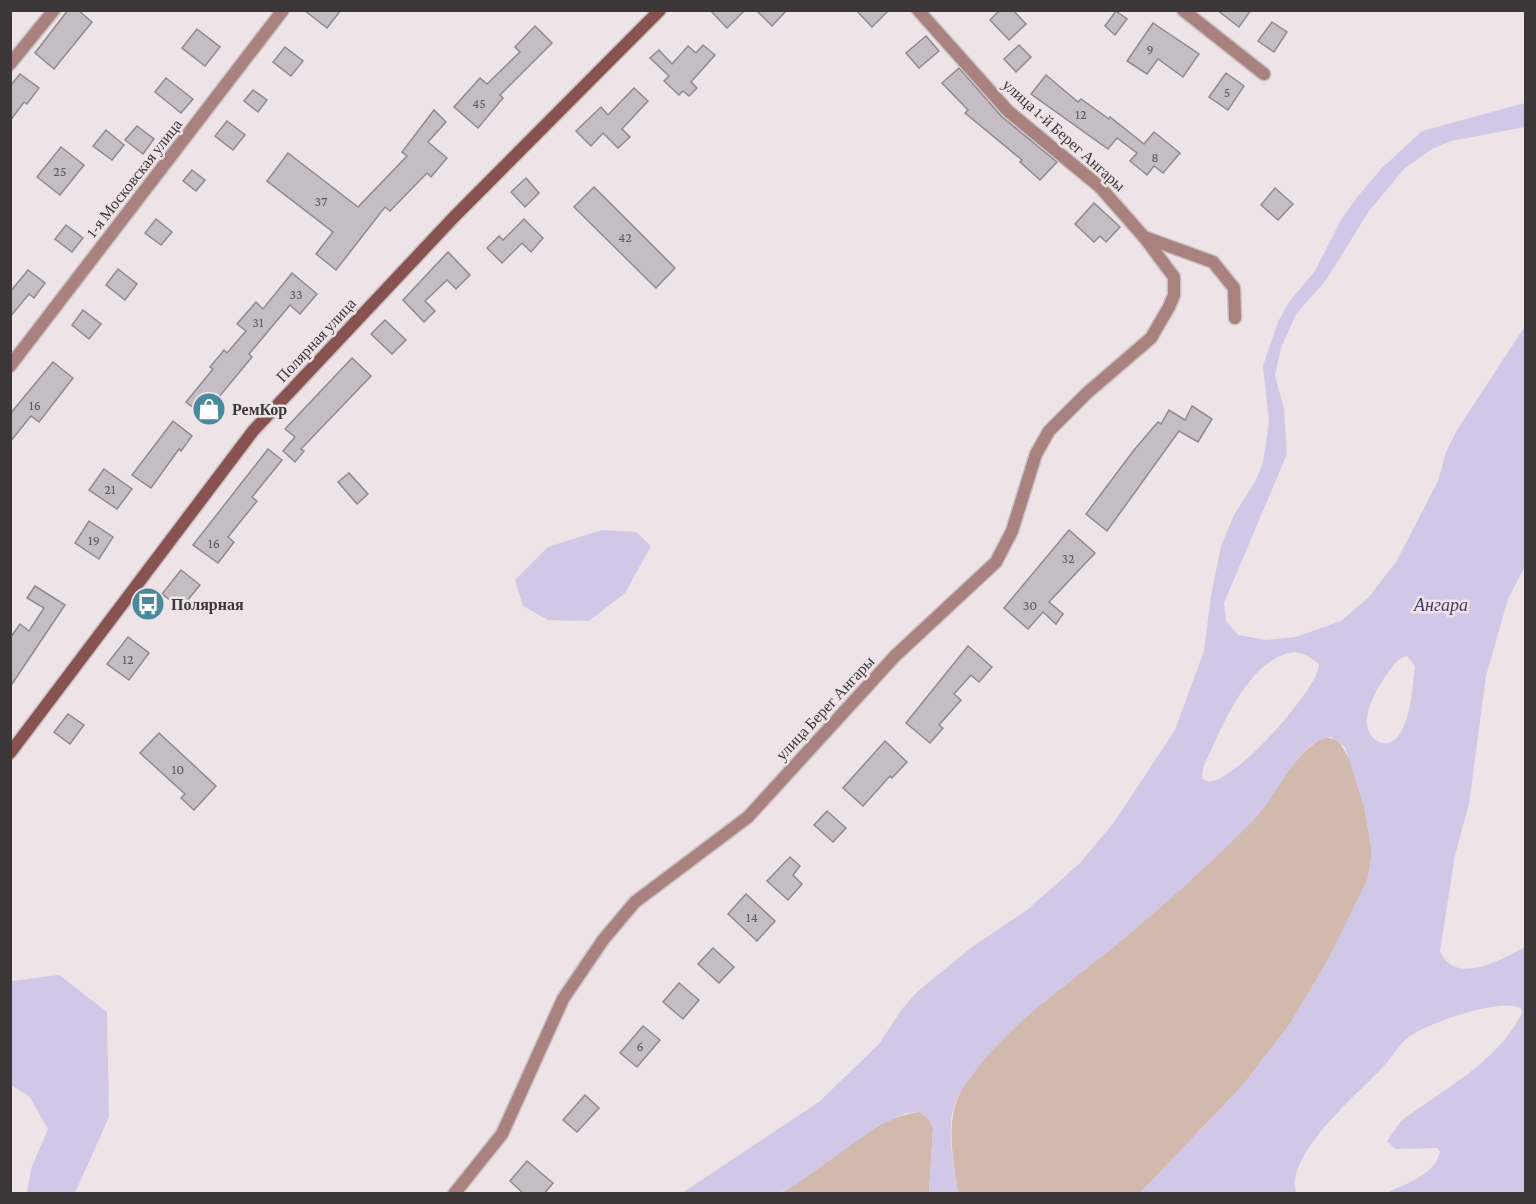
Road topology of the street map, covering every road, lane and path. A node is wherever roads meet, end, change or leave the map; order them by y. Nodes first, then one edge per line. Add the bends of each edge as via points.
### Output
1 (54, 10) edge
2 (283, 10) edge
3 (660, 10) edge
4 (918, 10) edge
5 (1183, 10) edge
6 (10, 64) edge
7 (1264, 74) dead end
8 (1144, 237) junction
9 (1235, 318) dead end
10 (10, 366) edge
11 (10, 753) edge
12 (454, 1194) edge

1 - 6 street
2 - 10 street, 1-я Московская улица
3 - 11 main road, Полярная улица via 454,217 252,431
4 - 8 street, улица 1-й Берег Ангары via 1008,111 1100,187
5 - 7 street
8 - 9 street, улица 1-й Берег Ангары via 1213,262 1234,288
8 - 12 street, улица Берег Ангары via 1174,277 1169,307 1151,338 1049,431 1036,454 1012,531 996,562 895,656 748,817 635,902 603,940 563,999 502,1134

